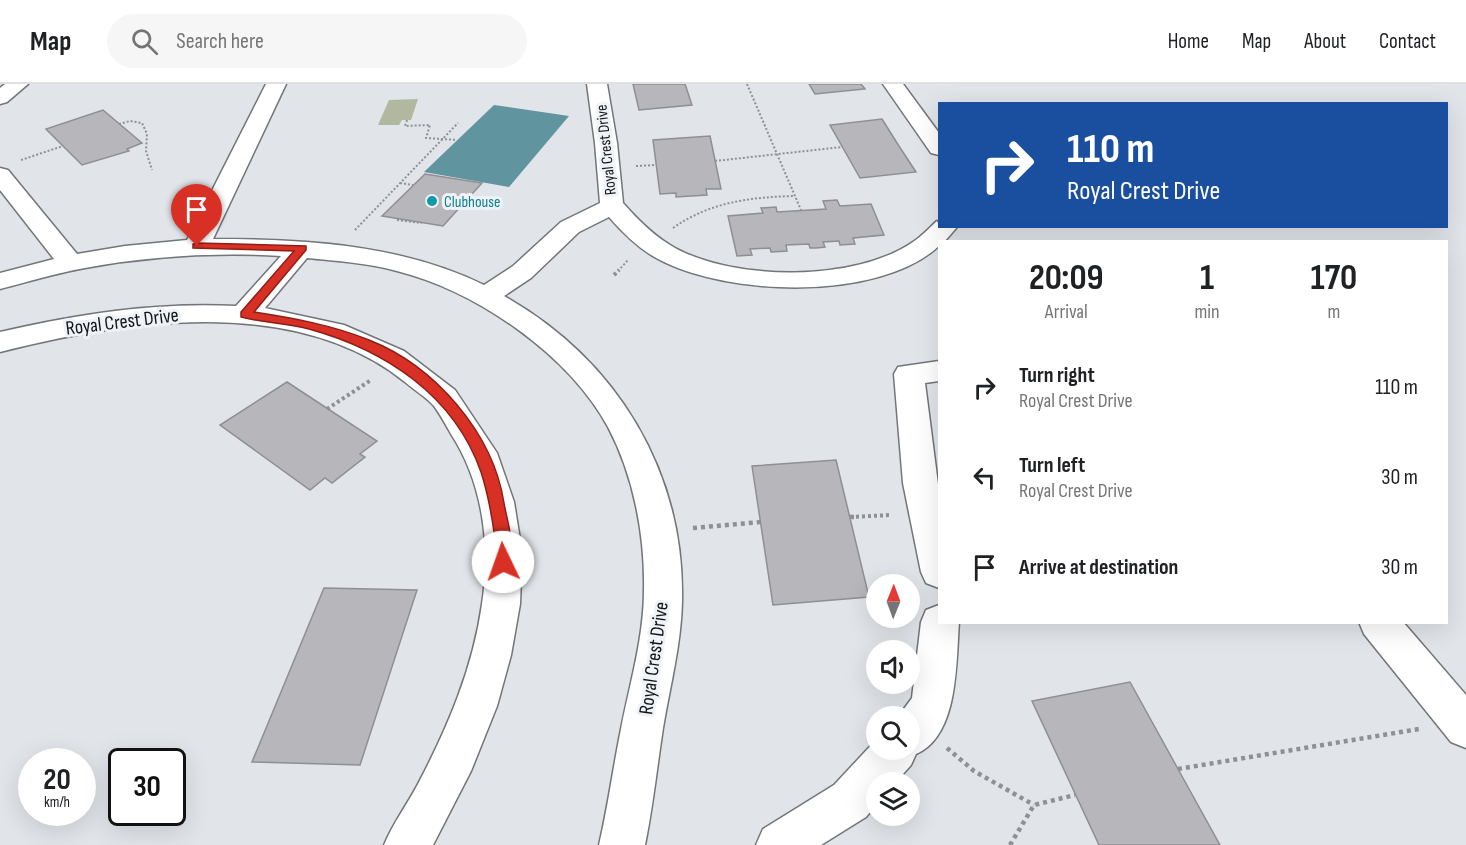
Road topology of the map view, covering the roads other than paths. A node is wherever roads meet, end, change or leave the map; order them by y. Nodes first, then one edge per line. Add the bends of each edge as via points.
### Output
1 (18, 84) edge
2 (276, 84) edge
3 (597, 84) edge
4 (893, 84) edge
5 (0, 98) edge
6 (938, 147) edge
7 (0, 175) edge
8 (613, 206) junction
9 (945, 228) edge
10 (197, 246) junction
11 (302, 248) junction
12 (71, 263) junction
13 (0, 281) edge
14 (485, 297) junction
15 (245, 314) junction
16 (0, 342) edge
17 (938, 371) edge
18 (938, 567) edge
19 (940, 624) edge
20 (1380, 624) edge
21 (920, 722) edge
22 (1464, 725) edge
23 (887, 760) edge
24 (407, 845) edge
25 (622, 845) edge
26 (779, 845) edge

1 - 5 street
2 - 10 street
3 - 8 street, Royal Crest Drive
4 - 6 street
7 - 12 street
8 - 9 street, Royal Crest Drive via 668,254 726,274 781,279 830,279 859,274 917,251
8 - 14 street via 570,227 522,272
10 - 11 street, Royal Crest Drive
10 - 12 street, Royal Crest Drive
11 - 14 street, Royal Crest Drive via 415,268
11 - 15 street
12 - 13 street, Royal Crest Drive
14 - 25 street, Royal Crest Drive via 541,334 595,383 617,413 650,496 663,601
15 - 16 street, Royal Crest Drive via 202,312 108,319
15 - 24 street, Royal Crest Drive via 329,330 400,362 432,386 459,417 481,452 496,495 503,543 502,599 490,662 466,733 429,810
17 - 18 street via 909,374 920,483
19 - 21 street via 933,698
20 - 22 street
23 - 26 street via 850,801

